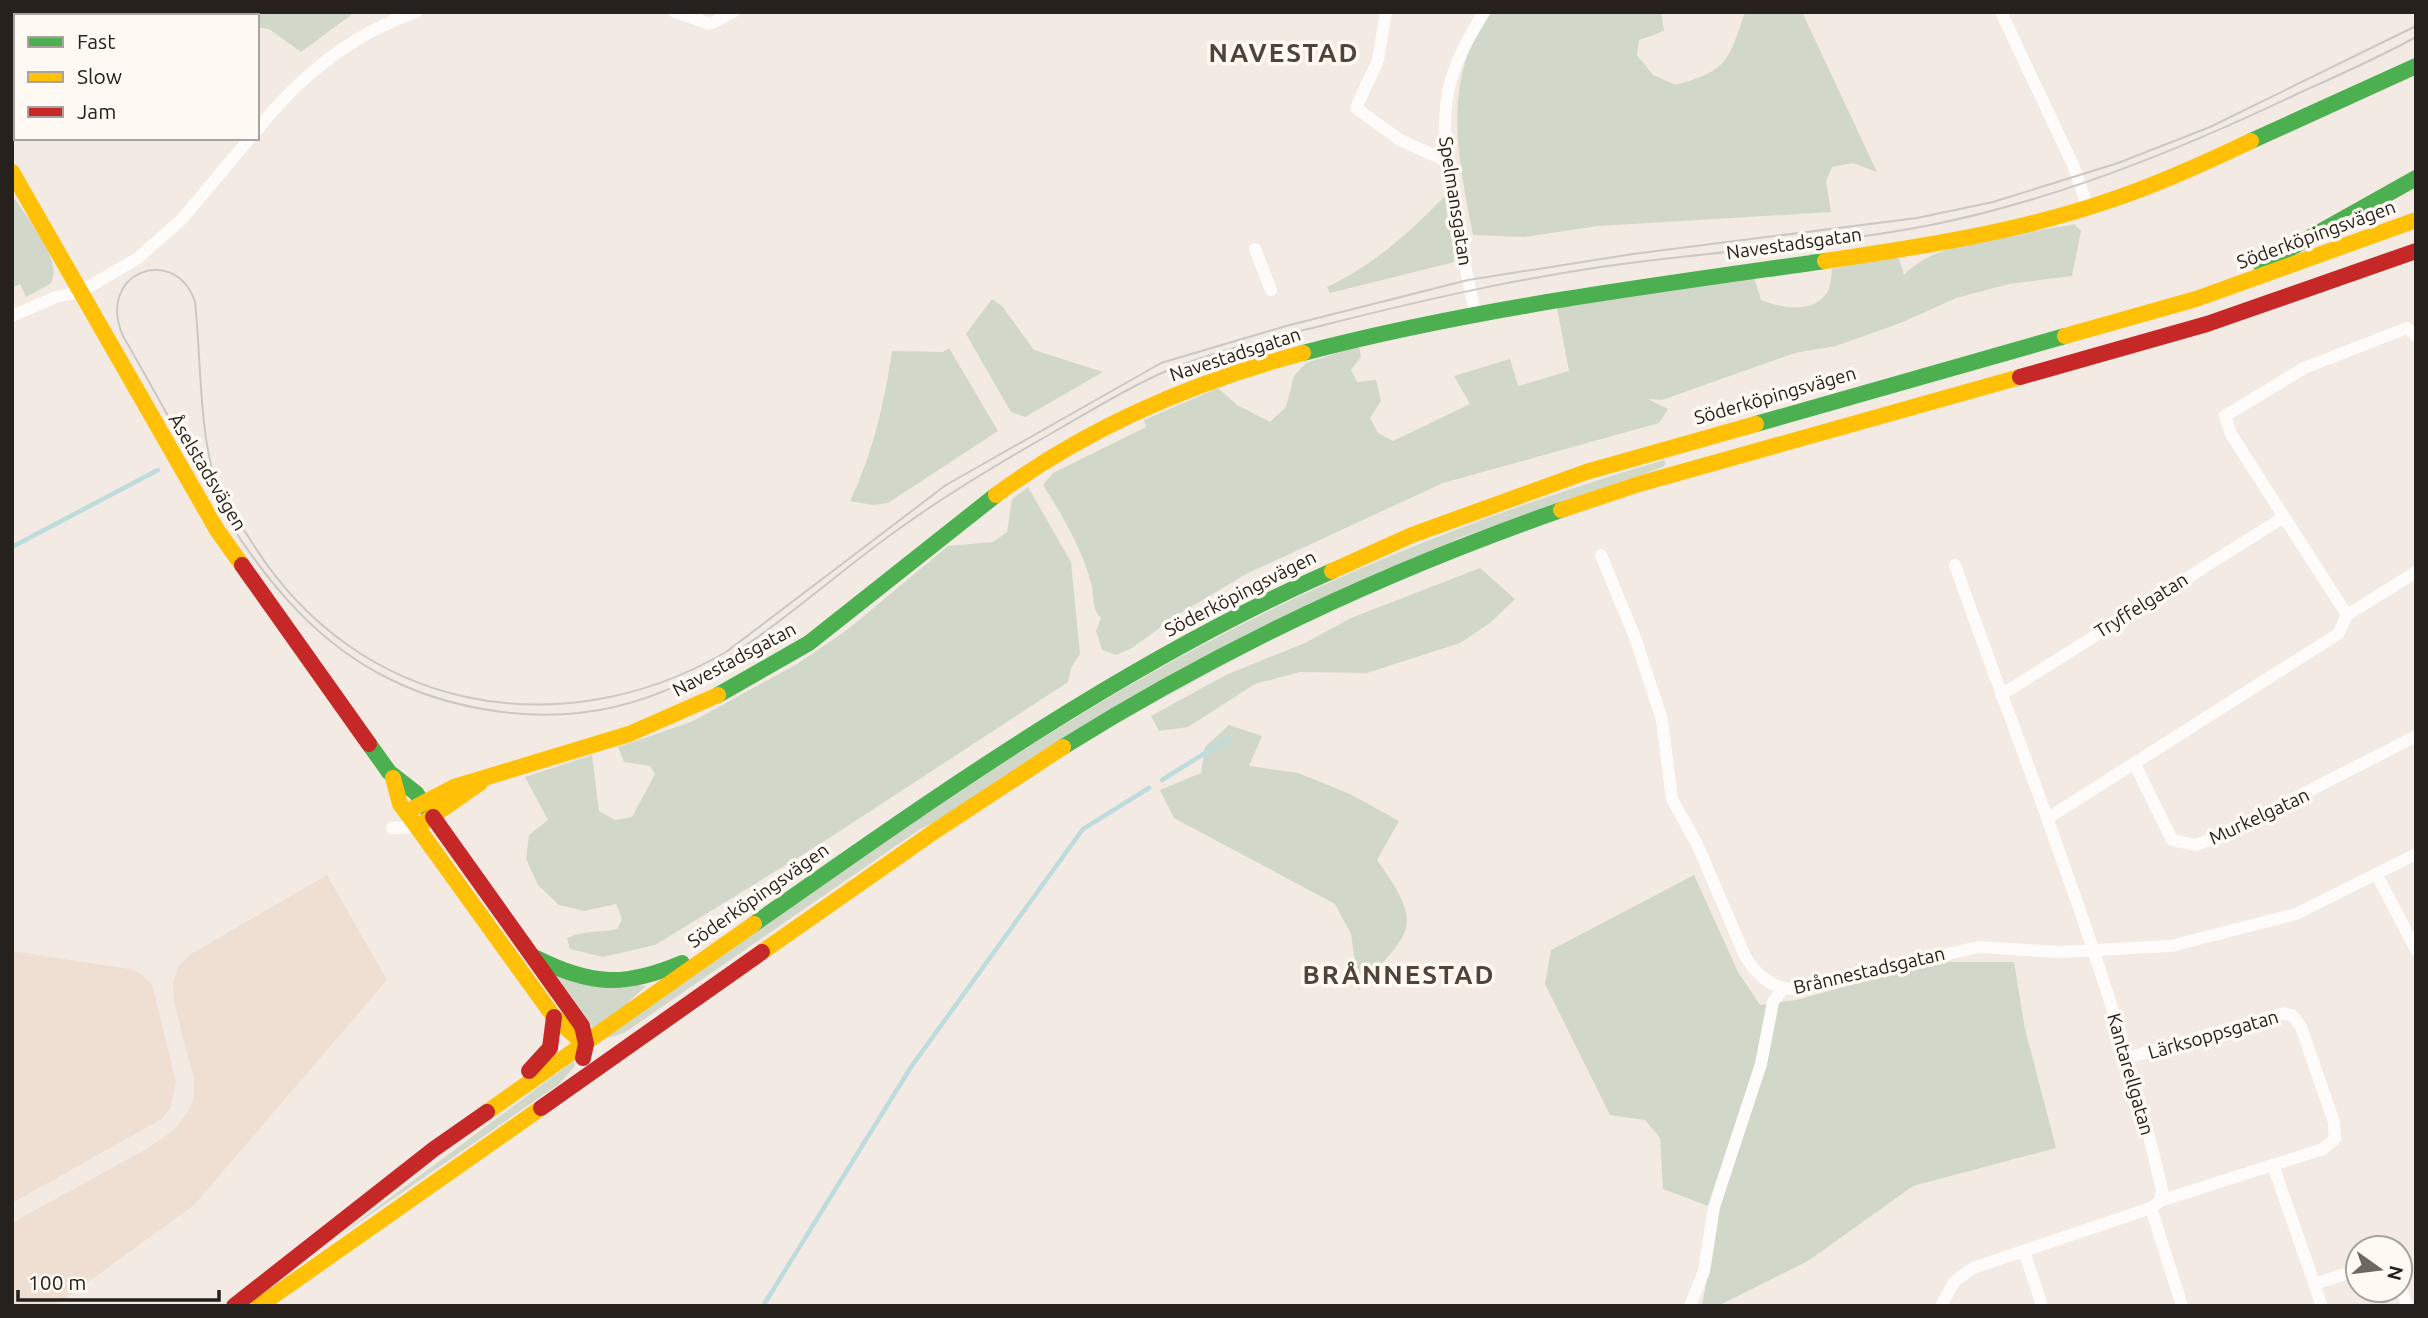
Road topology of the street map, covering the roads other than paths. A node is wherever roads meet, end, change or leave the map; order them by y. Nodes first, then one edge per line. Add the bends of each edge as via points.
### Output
1 (416, 12) edge
2 (675, 12) edge
3 (733, 12) edge
4 (1387, 12) edge
5 (1484, 12) edge
6 (2001, 12) edge
7 (2416, 66) edge
8 (259, 128) edge
9 (248, 140) edge
10 (1447, 161) junction
11 (12, 172) edge
12 (2416, 178) edge
13 (2088, 208) junction
14 (2416, 220) edge
15 (1255, 249) dead end
16 (2416, 251) edge
17 (2416, 262) edge
18 (2363, 272) junction
19 (1271, 290) dead end
20 (80, 292) junction
21 (2196, 299) junction
22 (1475, 314) junction
23 (12, 316) edge
24 (2416, 336) edge
25 (2284, 517) junction
26 (1601, 555) dead end
27 (1955, 565) dead end
28 (2416, 572) edge
29 (2347, 615) junction
30 (2001, 695) junction
31 (2416, 736) edge
32 (2135, 765) junction
33 (488, 777) junction
34 (393, 778) junction
35 (422, 801) junction
36 (406, 811) junction
37 (433, 817) junction
38 (2048, 818) junction
39 (417, 827) junction
40 (2416, 854) edge
41 (2377, 875) junction
42 (729, 940) junction
43 (2093, 949) junction
44 (2416, 950) edge
45 (533, 957) junction
46 (1783, 989) junction
47 (554, 1017) junction
48 (586, 1044) junction
49 (627, 1046) junction
50 (2127, 1058) junction
51 (572, 1087) junction
52 (434, 1149) junction
53 (2273, 1165) junction
54 (2155, 1205) junction
55 (2024, 1251) junction
56 (2344, 1274) edge
57 (2314, 1284) junction
58 (234, 1306) edge
59 (259, 1306) edge
60 (1690, 1306) edge
61 (1941, 1306) edge
62 (2042, 1306) edge
63 (2182, 1306) edge
64 (2322, 1306) edge

1 - 8 street via 355,40 297,85
2 - 3 street via 710,24
4 - 10 street via 1378,60 1356,108 1400,140
5 - 10 street, Spelmansgatan via 1460,53 1450,82 1445,113
6 - 13 street via 2073,165
7 - 13 main road, Navestadsgatan via 2139,191
9 - 20 street via 161,239
10 - 22 street, Spelmansgatan
11 - 20 main road, Åselstadsvägen
12 - 21 main road
13 - 22 main road, Navestadsgatan via 1810,264
14 - 21 main road, Söderköpingsvägen
15 - 19 street
16 - 18 main road
17 - 18 main road
18 - 49 main road via 2194,328 1639,484 1440,554 1359,589 1237,646 1043,759
20 - 23 street
20 - 34 main road, Åselstadsvägen via 217,530
21 - 42 main road, Söderköpingsvägen via 1629,458 1475,511 1343,565 1196,636 1087,699 941,792
22 - 33 main road, Navestadsgatan via 1295,355 1150,406 1018,481 856,609 755,676 611,740
24 - 25 street via 2407,328 2389,332 2304,368 2225,416 2231,434
25 - 29 street
25 - 30 street, Tryffelgatan
26 - 46 street, Brånnestadsgatan via 1662,720 1672,799 1697,844 1745,956 1754,970
27 - 30 street
28 - 29 street
29 - 32 street via 2338,634
30 - 38 street
31 - 32 street, Murkelgatan via 2301,798 2195,845 2172,840
32 - 38 street
33 - 35 main road, Navestadsgatan
33 - 37 main road, Navestadsgatan
34 - 35 main road, Åselstadsvägen
34 - 36 main road, Åselstadsvägen
35 - 36 main road, Navestadsgatan
35 - 37 main road, Åselstadsvägen
36 - 39 main road, Åselstadsvägen
37 - 39 main road, Navestadsgatan
37 - 45 main road, Åselstadsvägen
38 - 43 street
39 - 47 main road, Åselstadsvägen
40 - 41 street, Brånnestadsgatan
41 - 43 street, Brånnestadsgatan via 2296,914 2232,931 2171,946
41 - 44 street
42 - 45 main road via 663,971 611,984 565,974
42 - 48 main road, Söderköpingsvägen
43 - 46 street, Brånnestadsgatan via 2059,952 1978,947
43 - 50 street, Kantarellgatan
45 - 48 main road, Åselstadsvägen via 582,1026
46 - 60 street via 1773,1002 1761,1064 1714,1207 1704,1271
47 - 48 main road, Åselstadsvägen
47 - 52 main road via 553,1046 542,1060
48 - 49 main road via 609,1049
48 - 51 main road
48 - 52 main road, Söderköpingsvägen
49 - 51 main road
50 - 53 street, Lärksoppsgatan via 2284,1013 2293,1016 2334,1122 2335,1139 2323,1149
50 - 54 street, Kantarellgatan via 2162,1190
51 - 59 main road
52 - 58 main road, Söderköpingsvägen
53 - 54 street
53 - 57 street
54 - 55 street
54 - 63 street, Kantarellgatan
55 - 61 street via 1973,1268 1954,1282
55 - 62 street
56 - 57 street
57 - 64 street

